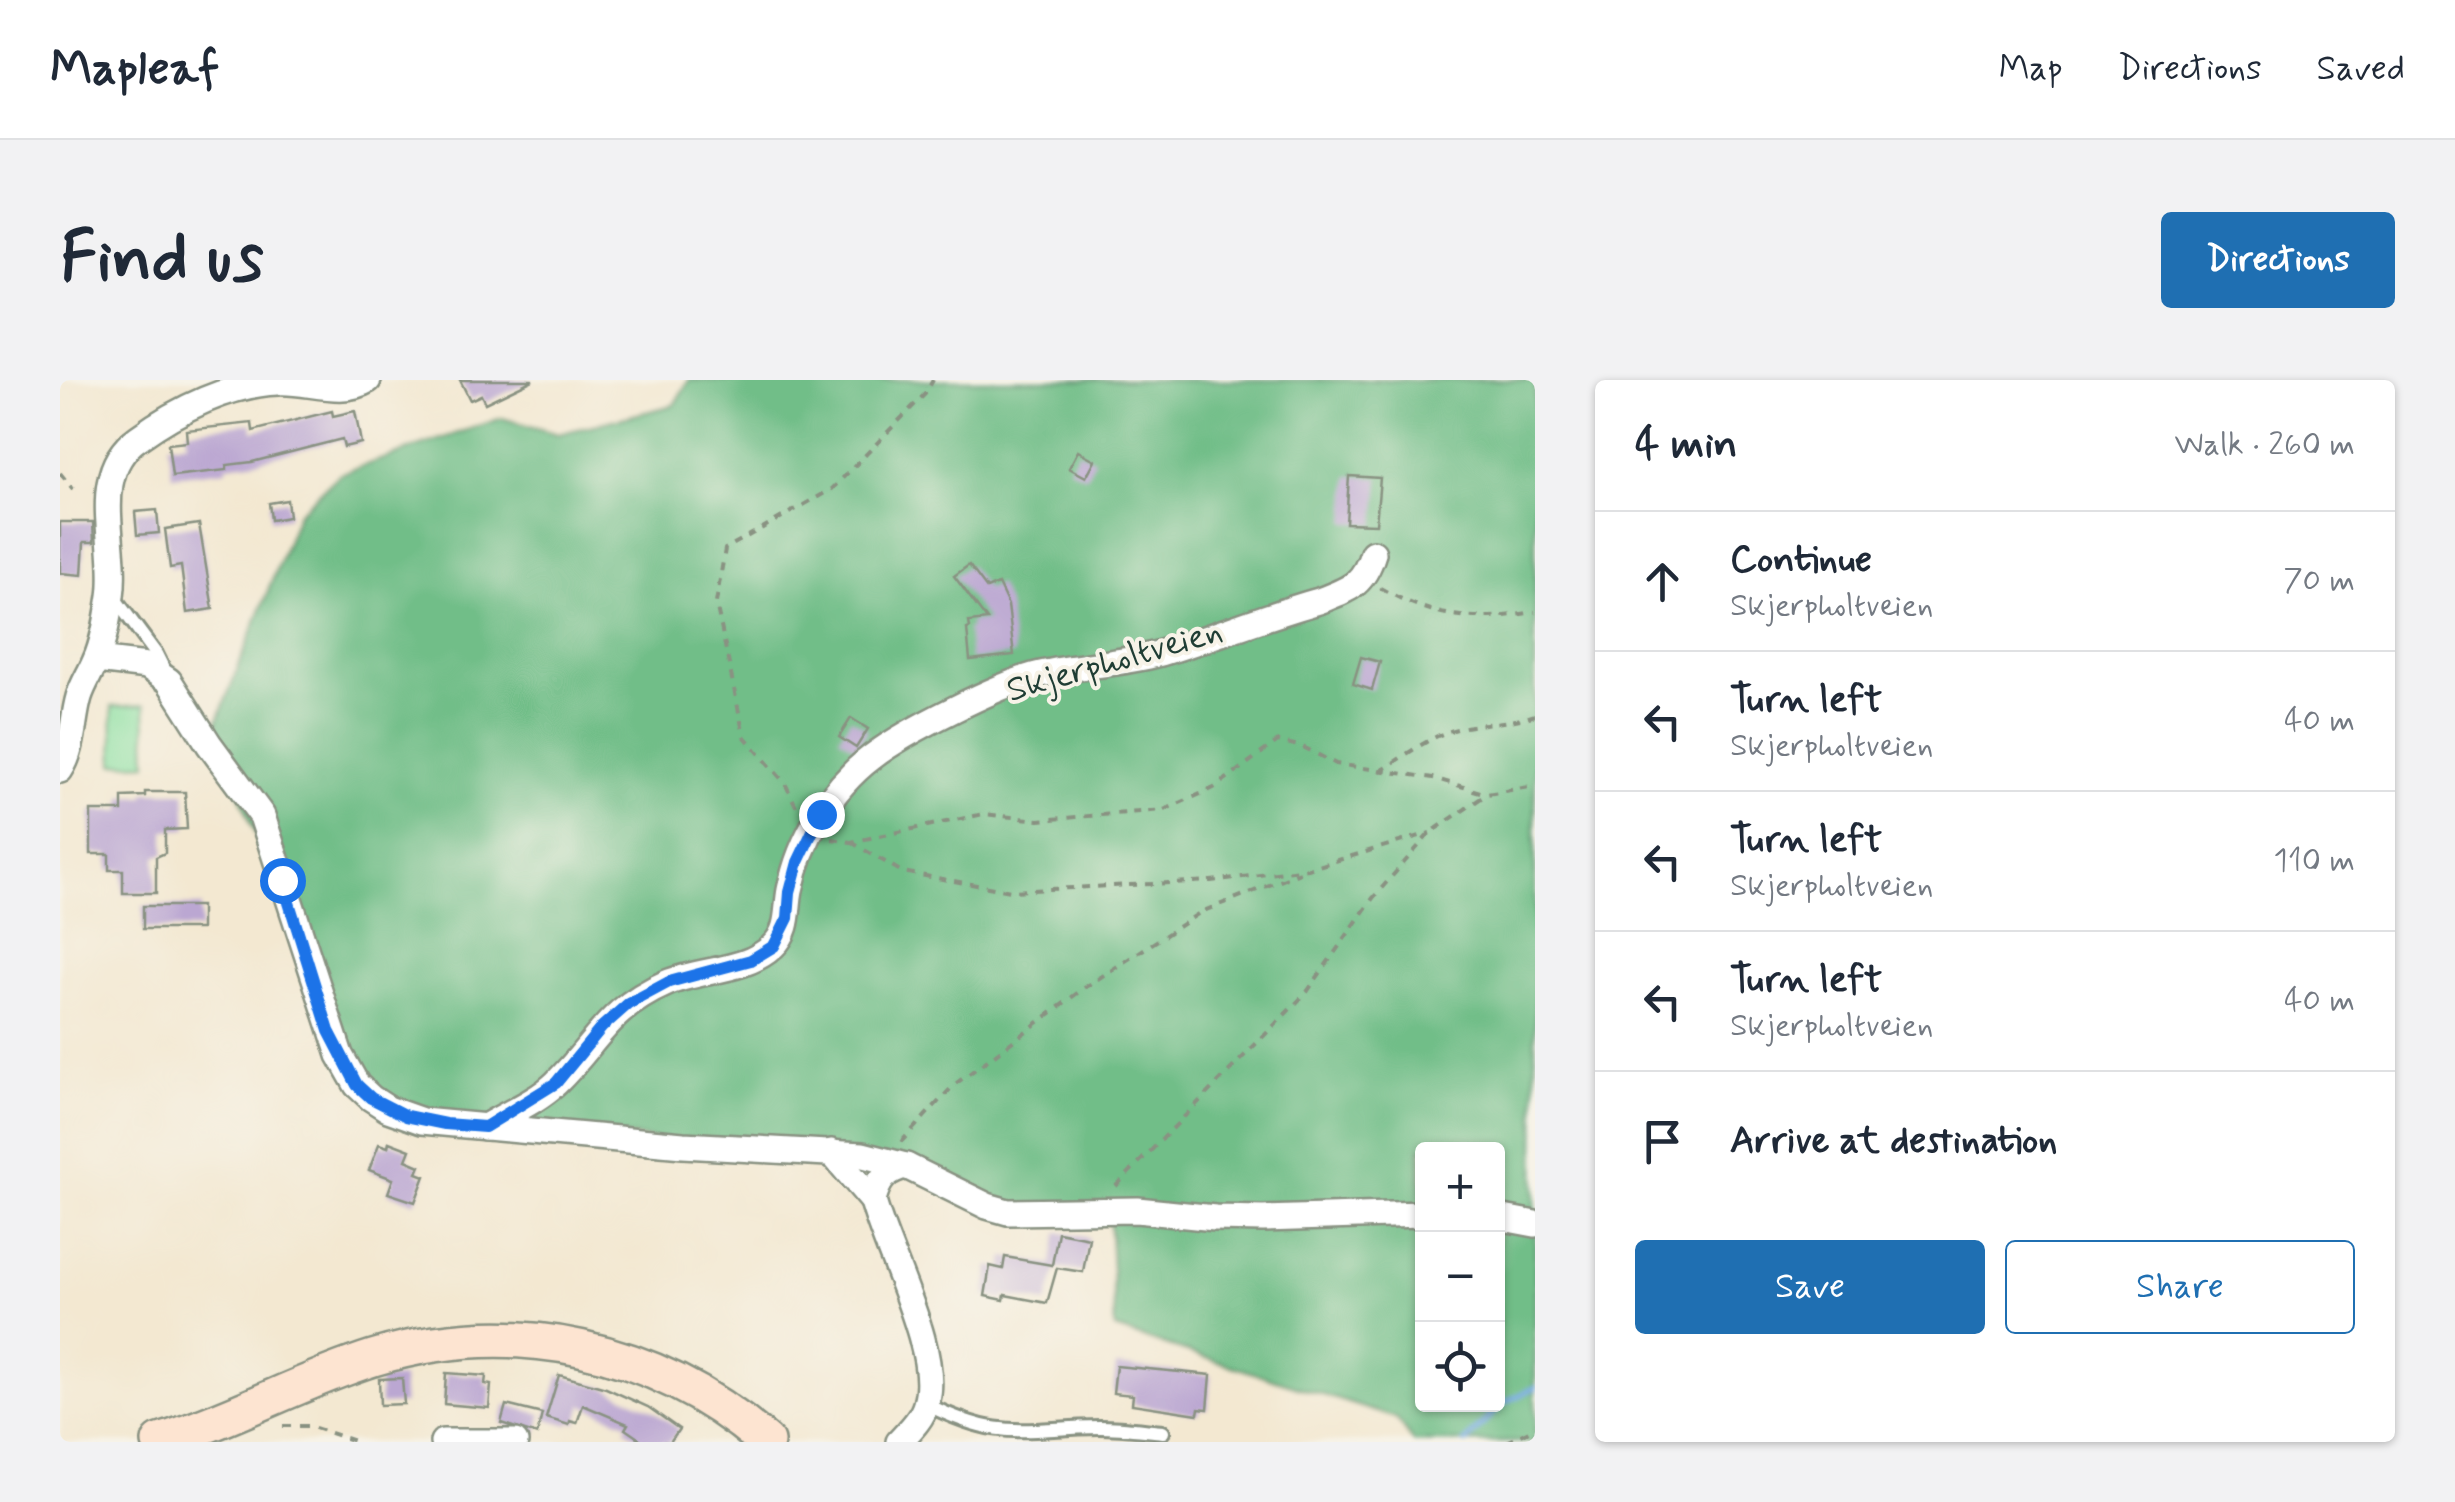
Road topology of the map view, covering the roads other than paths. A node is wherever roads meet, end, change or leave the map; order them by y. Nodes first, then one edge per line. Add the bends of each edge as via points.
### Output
1 (368, 380) edge
2 (242, 383) edge
3 (1373, 552) dead end
4 (112, 594) junction
5 (97, 660) junction
6 (169, 681) junction
7 (60, 770) edge
8 (485, 1127) junction
9 (831, 1152) junction
10 (895, 1163) junction
11 (872, 1201) junction
12 (1415, 1214) edge
13 (1505, 1218) edge
14 (1535, 1224) edge
15 (926, 1404) junction
16 (1163, 1432) dead end
17 (160, 1442) edge
18 (443, 1442) edge
19 (515, 1442) edge
20 (766, 1442) edge
21 (899, 1442) edge

1 - 2 street via 336,388
2 - 4 street via 163,423 120,457 108,497
3 - 8 street, Skjerpholtveien via 1362,578 1344,591 1165,652 1030,677 877,753 830,800 804,846 788,918 774,946 751,960 669,982 628,1004 556,1083
4 - 5 street
4 - 6 lane
5 - 6 street via 147,666
5 - 7 street
6 - 8 street via 262,816 329,1031 357,1085 406,1116
8 - 9 street
9 - 10 street
9 - 11 street
10 - 11 street
10 - 12 street via 1008,1212 1108,1209 1262,1219
11 - 15 street via 920,1338
13 - 14 street
15 - 16 lane via 1001,1435 1102,1427
15 - 21 street
17 - 20 street via 373,1358 480,1338 563,1344 629,1362 724,1408
18 - 19 street

